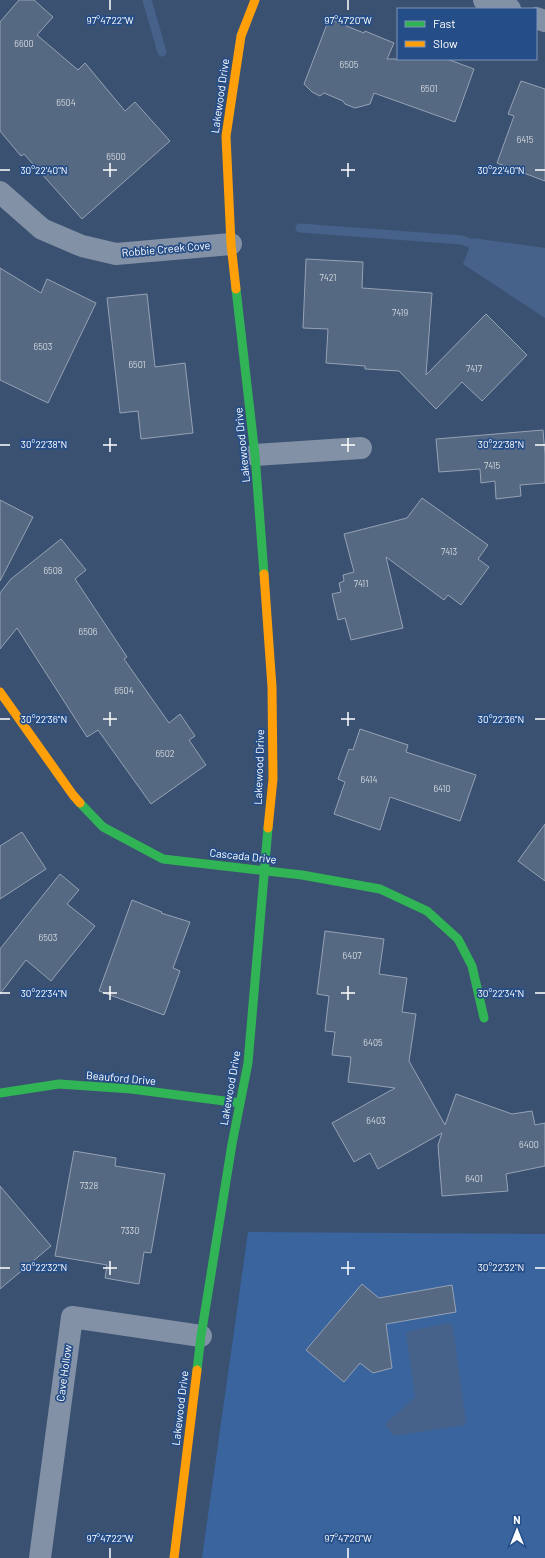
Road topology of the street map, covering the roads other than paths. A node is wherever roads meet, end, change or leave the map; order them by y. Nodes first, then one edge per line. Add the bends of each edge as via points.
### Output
1 (255, 0) edge
2 (484, 0) edge
3 (507, 8) edge
4 (0, 192) edge
5 (231, 244) junction
6 (361, 448) dead end
7 (255, 455) junction
8 (0, 692) edge
9 (264, 870) junction
10 (484, 1018) dead end
11 (0, 1093) edge
12 (240, 1103) junction
13 (201, 1336) junction
14 (40, 1558) edge
15 (174, 1558) edge

1 - 5 street, Lakewood Drive via 241,36 226,136
2 - 3 street
4 - 5 street, Robbie Creek Cove via 42,228 82,246 116,254
5 - 7 street, Lakewood Drive
6 - 7 street
7 - 9 street, Lakewood Drive via 272,687 273,779
8 - 9 street, Cascada Drive via 73,795 103,827 163,859
9 - 10 street, Cascada Drive via 380,889 427,911 458,939 472,966
9 - 12 street, Lakewood Drive via 248,1063
11 - 12 street, Beauford Drive via 59,1084 131,1089
12 - 13 street, Lakewood Drive
13 - 14 street, Cave Hollow via 72,1318
13 - 15 street, Lakewood Drive

